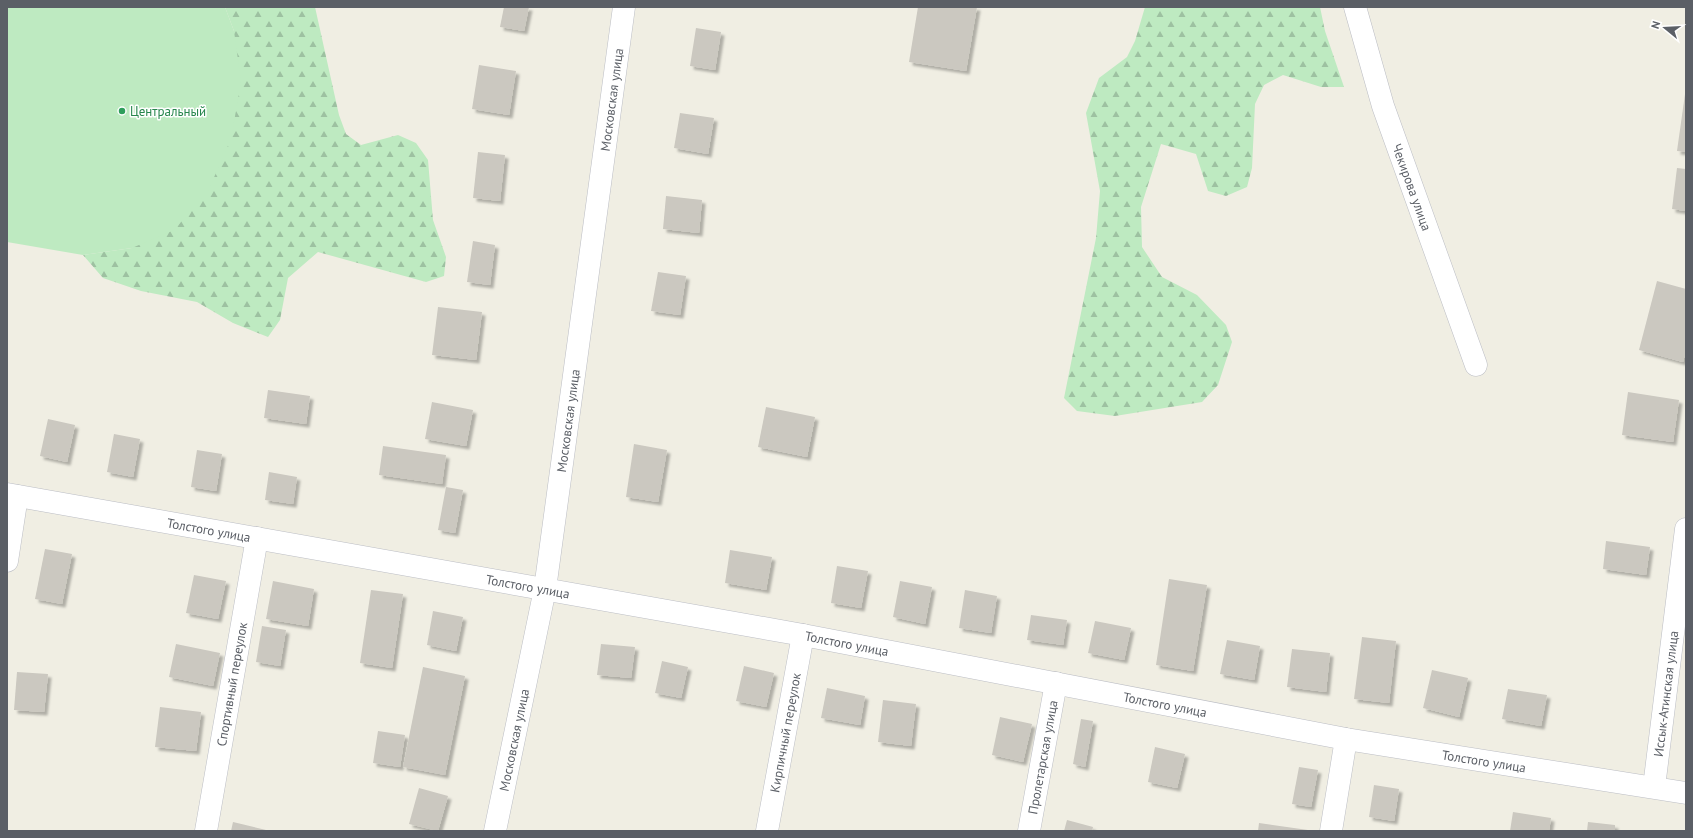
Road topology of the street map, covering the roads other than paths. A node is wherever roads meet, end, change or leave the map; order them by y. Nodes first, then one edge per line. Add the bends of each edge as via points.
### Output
1 (624, 7) edge
2 (1355, 7) edge
3 (1476, 365) dead end
4 (12, 495) edge
5 (1686, 529) edge
6 (257, 538) junction
7 (7, 561) edge
8 (545, 589) junction
9 (803, 635) junction
10 (1056, 683) junction
11 (1346, 739) junction
12 (1654, 787) junction
13 (1686, 793) edge
14 (206, 831) edge
15 (495, 831) edge
16 (767, 831) edge
17 (1029, 831) edge
18 (1331, 831) edge

1 - 8 street, Московская улица
2 - 3 street, Чекирова улица via 1383,106
4 - 6 street, Толстого улица
4 - 7 street
5 - 12 street, Иссык-Атинская улица
6 - 8 street, Толстого улица
6 - 14 street, Спортивный переулок
8 - 9 street, Толстого улица
8 - 15 street, Московская улица
9 - 10 street, Толстого улица
9 - 16 street, Кирпичный переулок
10 - 11 street, Толстого улица
10 - 17 street, Пролетарская улица
11 - 12 street, Толстого улица
11 - 18 street
12 - 13 street, Толстого улица

